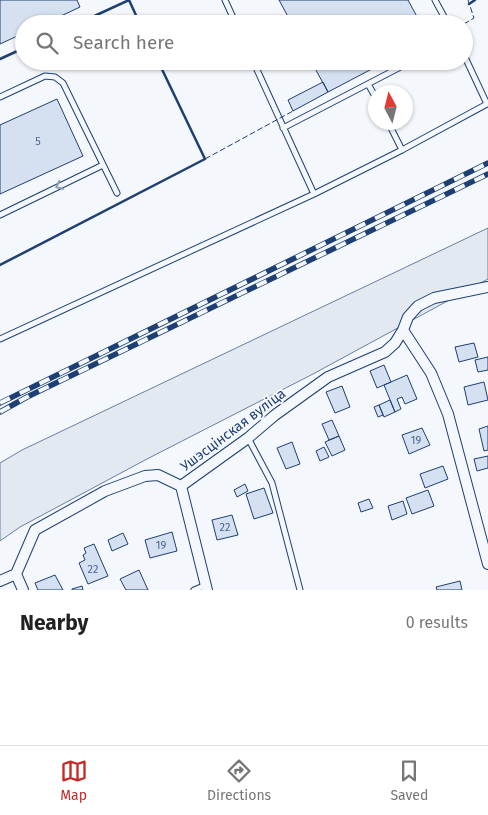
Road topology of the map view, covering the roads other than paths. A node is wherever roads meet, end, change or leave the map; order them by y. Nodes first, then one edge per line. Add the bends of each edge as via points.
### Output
1 (225, 0) edge
2 (435, 0) edge
3 (232, 15) edge
4 (443, 15) edge
5 (257, 70) edge
6 (395, 70) edge
7 (471, 70) edge
8 (368, 84) joint
9 (0, 97) edge
10 (283, 128) junction
11 (392, 130) edge
12 (402, 150) junction
13 (103, 165) junction
14 (117, 192) dead end
15 (314, 194) junction
16 (0, 216) edge
17 (488, 286) edge
18 (403, 330) junction
19 (0, 339) edge
20 (248, 438) junction
21 (181, 486) junction
22 (488, 564) edge
23 (16, 574) junction
24 (0, 581) edge
25 (206, 588) edge
26 (23, 590) edge
27 (194, 590) edge
28 (300, 590) edge

1 - 3 lane
2 - 4 lane
5 - 10 lane
6 - 8 lane
7 - 12 lane via 487,104
8 - 10 lane
9 - 13 lane via 44,76 63,83
10 - 15 lane
11 - 12 lane
12 - 15 lane
13 - 14 lane
13 -> 16 lane
15 - 19 lane
17 - 18 street, Ушэсцінская вуліца via 422,303 408,317
18 - 20 street, Ушэсцінская вуліца via 395,344 385,352 328,378
18 - 22 street via 431,373 448,414
20 - 21 street, Ушэсцінская вуліца
20 - 28 lane via 272,483
21 - 23 street, Ушэсцінская вуліца via 158,475 145,476 105,491 35,530
21 - 25 street
23 - 24 street
23 - 26 street
25 - 27 lane

